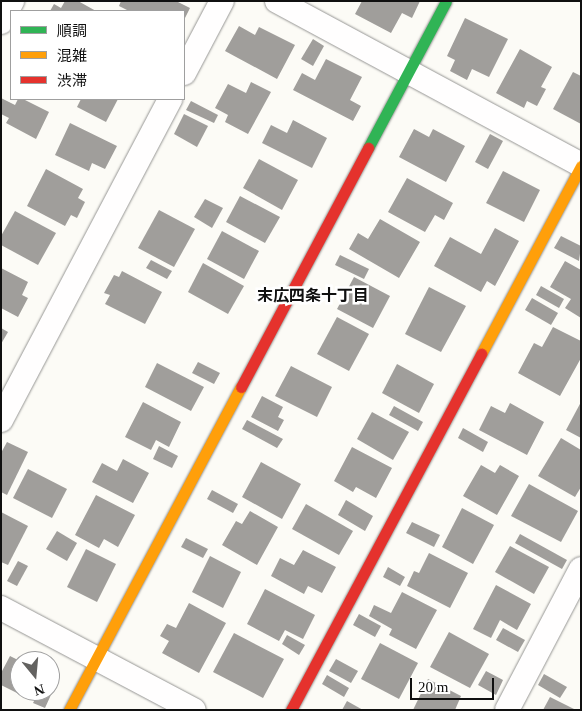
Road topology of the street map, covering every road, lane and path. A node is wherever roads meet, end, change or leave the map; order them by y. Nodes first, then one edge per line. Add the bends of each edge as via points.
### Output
1 (12, 1) edge
2 (222, 1) edge
3 (277, 1) edge
4 (446, 1) edge
5 (1, 22) edge
6 (185, 71) edge
7 (410, 72) junction
8 (169, 100) edge
9 (581, 165) edge
10 (1, 420) edge
11 (581, 569) edge
12 (1, 608) edge
13 (97, 658) junction
14 (69, 710) edge
15 (194, 710) edge
16 (291, 710) edge
17 (507, 710) edge

1 - 5 street
2 - 6 street
3 - 7 street
4 - 7 street
7 - 9 street
7 - 13 street
8 - 10 street
9 - 16 street
11 - 17 street
12 - 13 street
13 - 14 street
13 - 15 street

